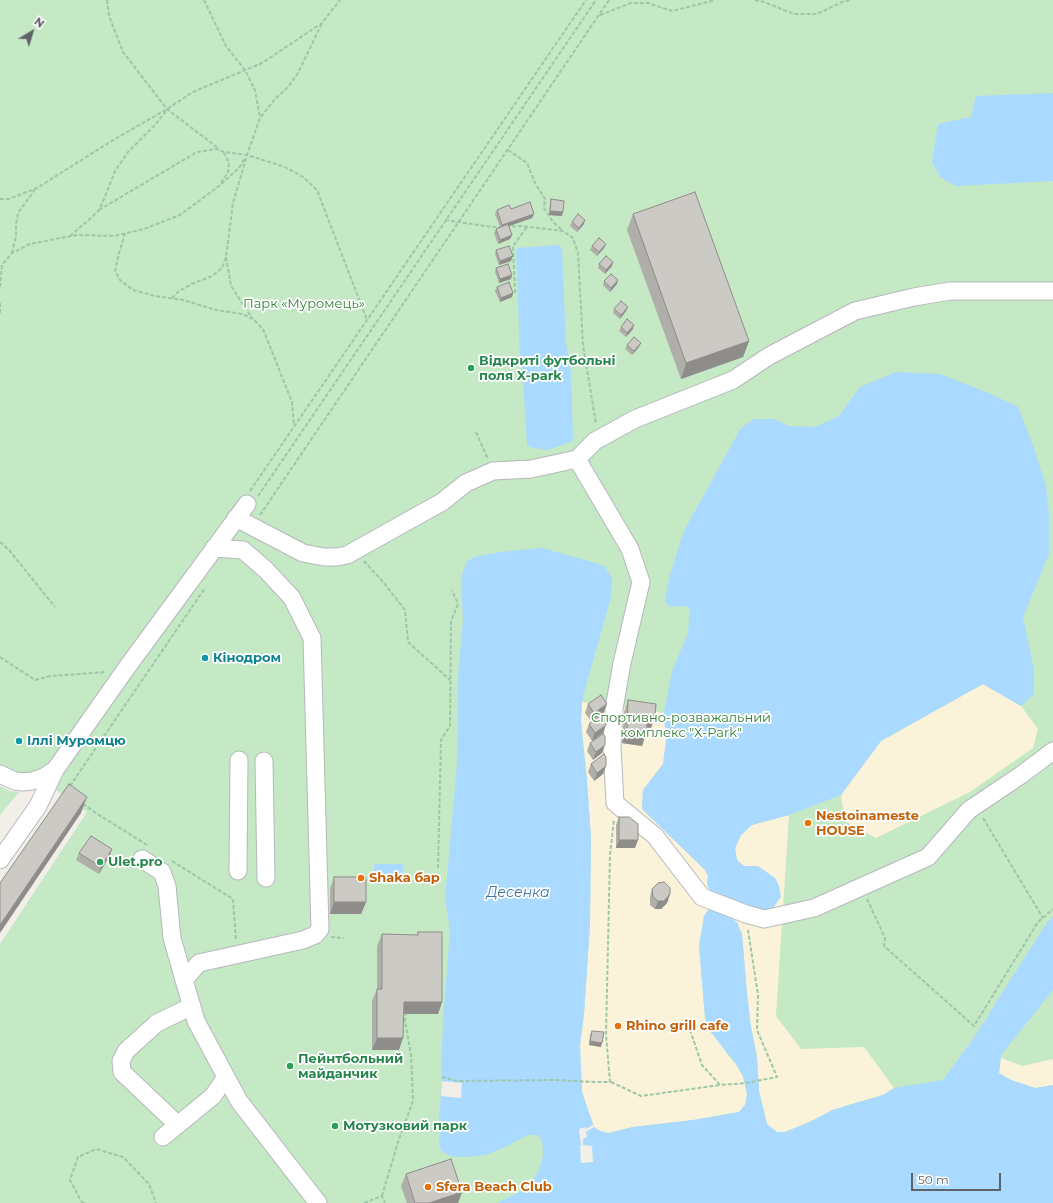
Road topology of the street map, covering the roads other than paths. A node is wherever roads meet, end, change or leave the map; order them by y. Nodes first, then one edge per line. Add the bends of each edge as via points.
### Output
1 (1053, 291) edge
2 (578, 459) junction
3 (247, 504) road end
4 (236, 518) junction
5 (214, 548) junction
6 (1053, 751) edge
7 (239, 760) dead end
8 (264, 760) dead end
9 (55, 770) junction
10 (0, 774) edge
11 (2, 858) edge
12 (142, 859) dead end
13 (238, 871) dead end
14 (266, 878) dead end
15 (184, 980) junction
16 (192, 1006) junction
17 (226, 1077) junction
18 (178, 1125) junction
19 (163, 1137) dead end
20 (318, 1203) edge

1 - 2 street via 950,291 855,312 769,356 733,380 635,419 595,441
2 - 4 street via 531,469 493,471 466,483 442,502 347,555 337,557 303,553
2 - 6 street via 630,549 641,582 614,709 612,747 615,802 655,836 702,896 746,914 764,918 814,908 928,857 969,810
3 - 4 street
4 - 5 street
5 - 9 street
5 - 15 street via 243,550 266,570 292,598 312,638 320,930 303,940 199,963
7 - 13 street
8 - 14 street
9 - 10 street via 44,778 23,782
9 - 11 street via 38,806
12 - 15 street via 162,872 167,886 172,938
15 - 16 street
16 - 17 street via 196,1021
16 - 18 street via 158,1023 126,1051 121,1061 122,1072
17 - 18 street via 213,1096
17 - 20 street via 240,1101
18 - 19 street

